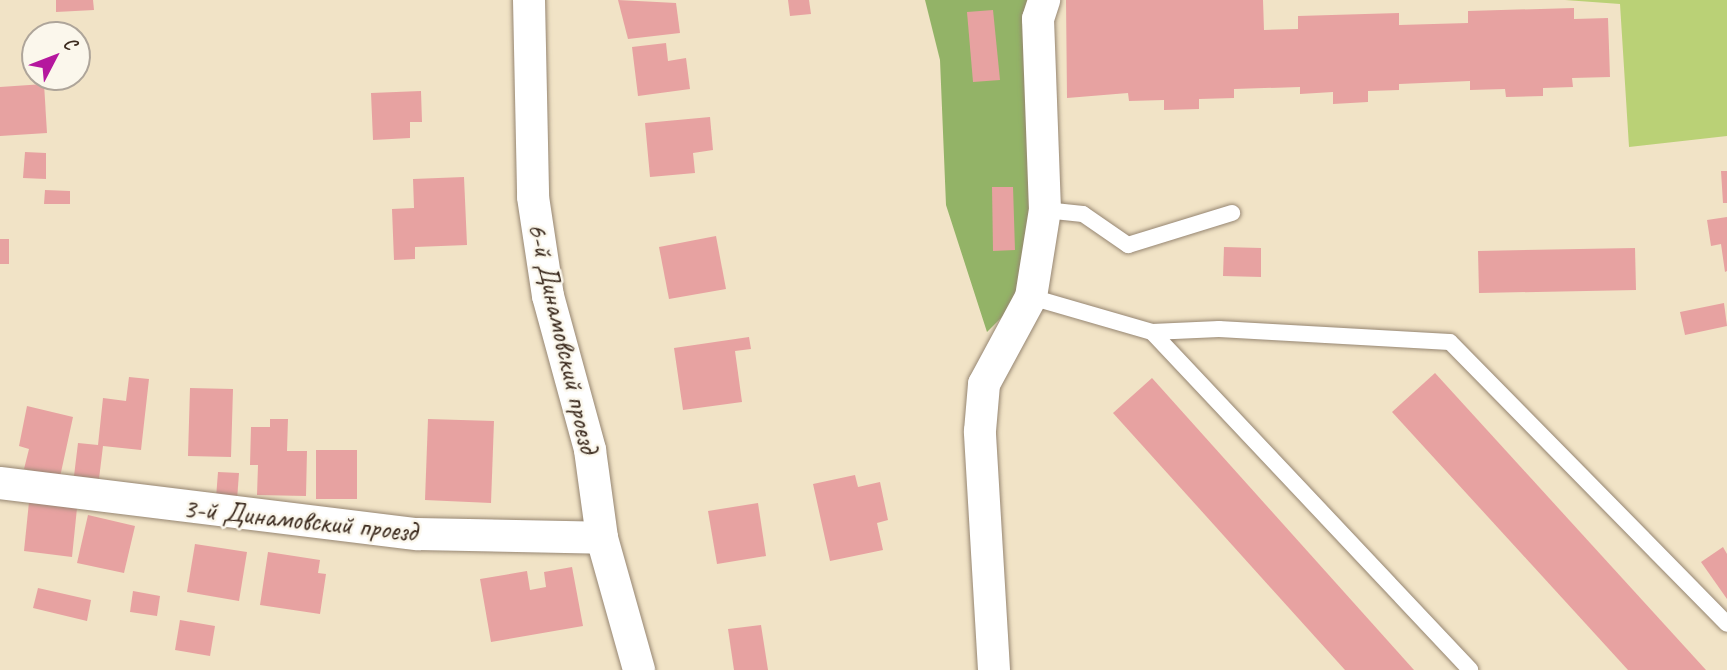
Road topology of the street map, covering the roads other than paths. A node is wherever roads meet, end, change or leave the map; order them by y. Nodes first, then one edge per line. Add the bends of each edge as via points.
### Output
1 (529, 0) edge
2 (1044, 0) edge
3 (1045, 210) junction
4 (1232, 213) dead end
5 (1031, 297) junction
6 (1152, 332) junction
7 (0, 483) edge
8 (602, 538) junction
9 (1727, 624) edge
10 (639, 670) edge
11 (994, 670) edge
12 (1470, 670) edge

1 - 8 street, 6-й Динамовский проезд via 533,197 548,296 590,450
2 - 3 street via 1038,19
3 - 4 lane via 1083,214 1128,245
3 - 5 street
5 - 6 lane
5 - 11 street via 984,384 979,431
6 - 9 lane via 1219,329 1450,342
6 - 12 lane
7 - 8 street, 3-й Динамовский проезд via 418,534
8 - 10 street, 6-й Динамовский проезд

